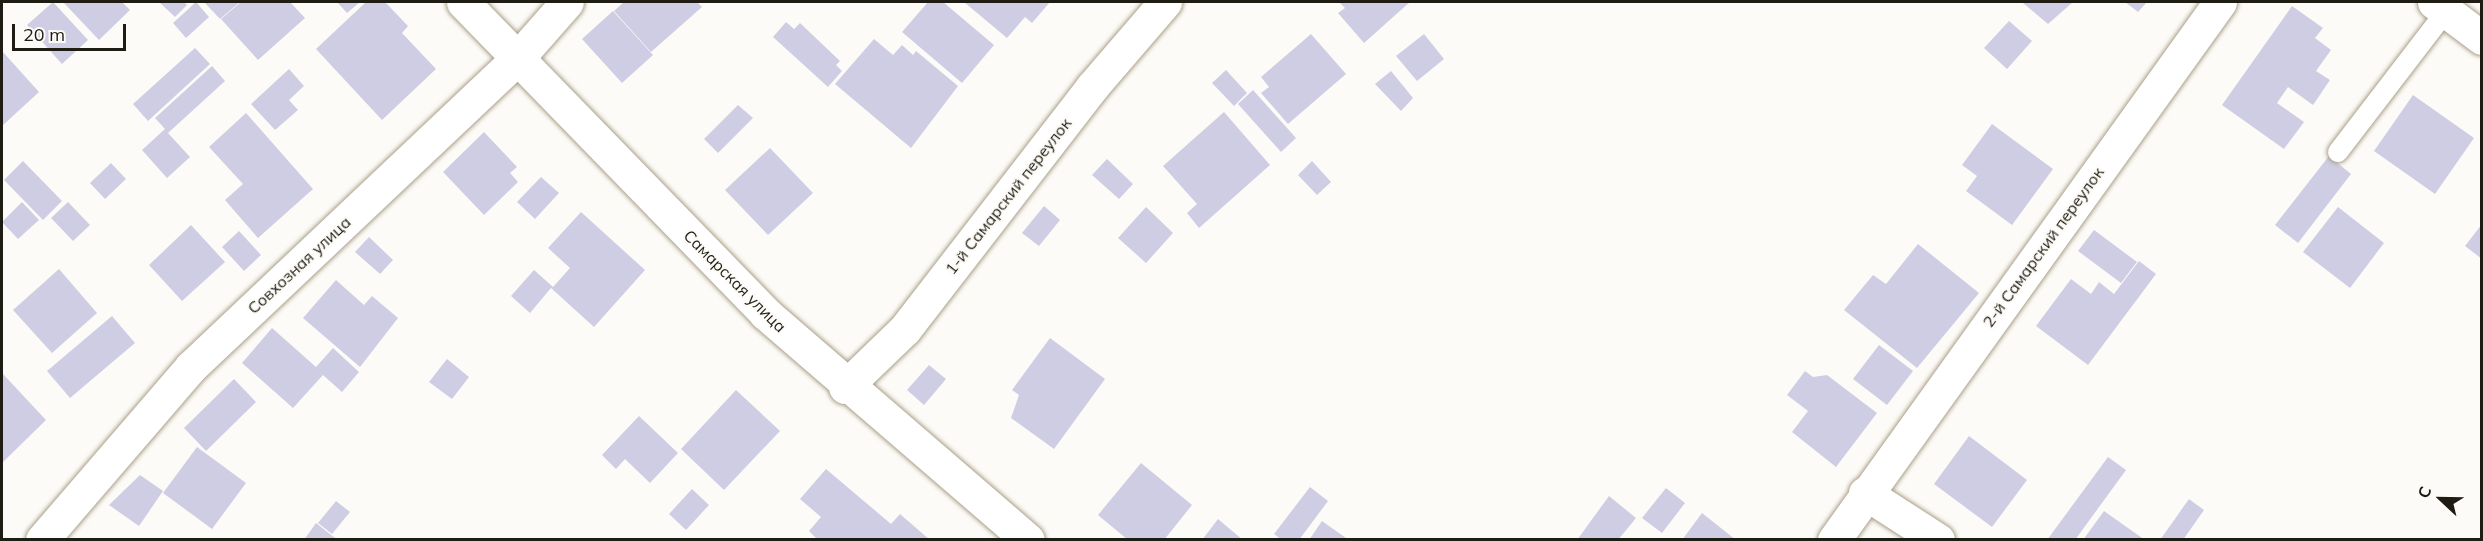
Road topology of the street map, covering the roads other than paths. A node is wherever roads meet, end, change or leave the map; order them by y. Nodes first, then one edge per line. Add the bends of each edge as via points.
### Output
1 (463, 2) edge
2 (567, 2) edge
3 (1165, 2) edge
4 (2220, 2) edge
5 (2440, 6) edge
6 (2481, 38) edge
7 (516, 60) junction
8 (2338, 152) dead end
9 (845, 387) junction
10 (1865, 493) junction
11 (42, 540) edge
12 (1028, 540) edge
13 (1834, 540) edge
14 (1938, 540) edge

1 - 7 street, Самарская улица
2 - 7 street, Совхозная улица
3 - 9 street, 1-й Самарский переулок via 1092,87 905,329
4 - 10 street, 2-й Самарский переулок
5 - 6 street
5 - 8 lane
7 - 9 street, Самарская улица via 765,313
7 - 11 street, Совхозная улица via 191,367
9 - 12 street, Самарская улица
10 - 13 street, 2-й Самарский переулок
10 - 14 street

